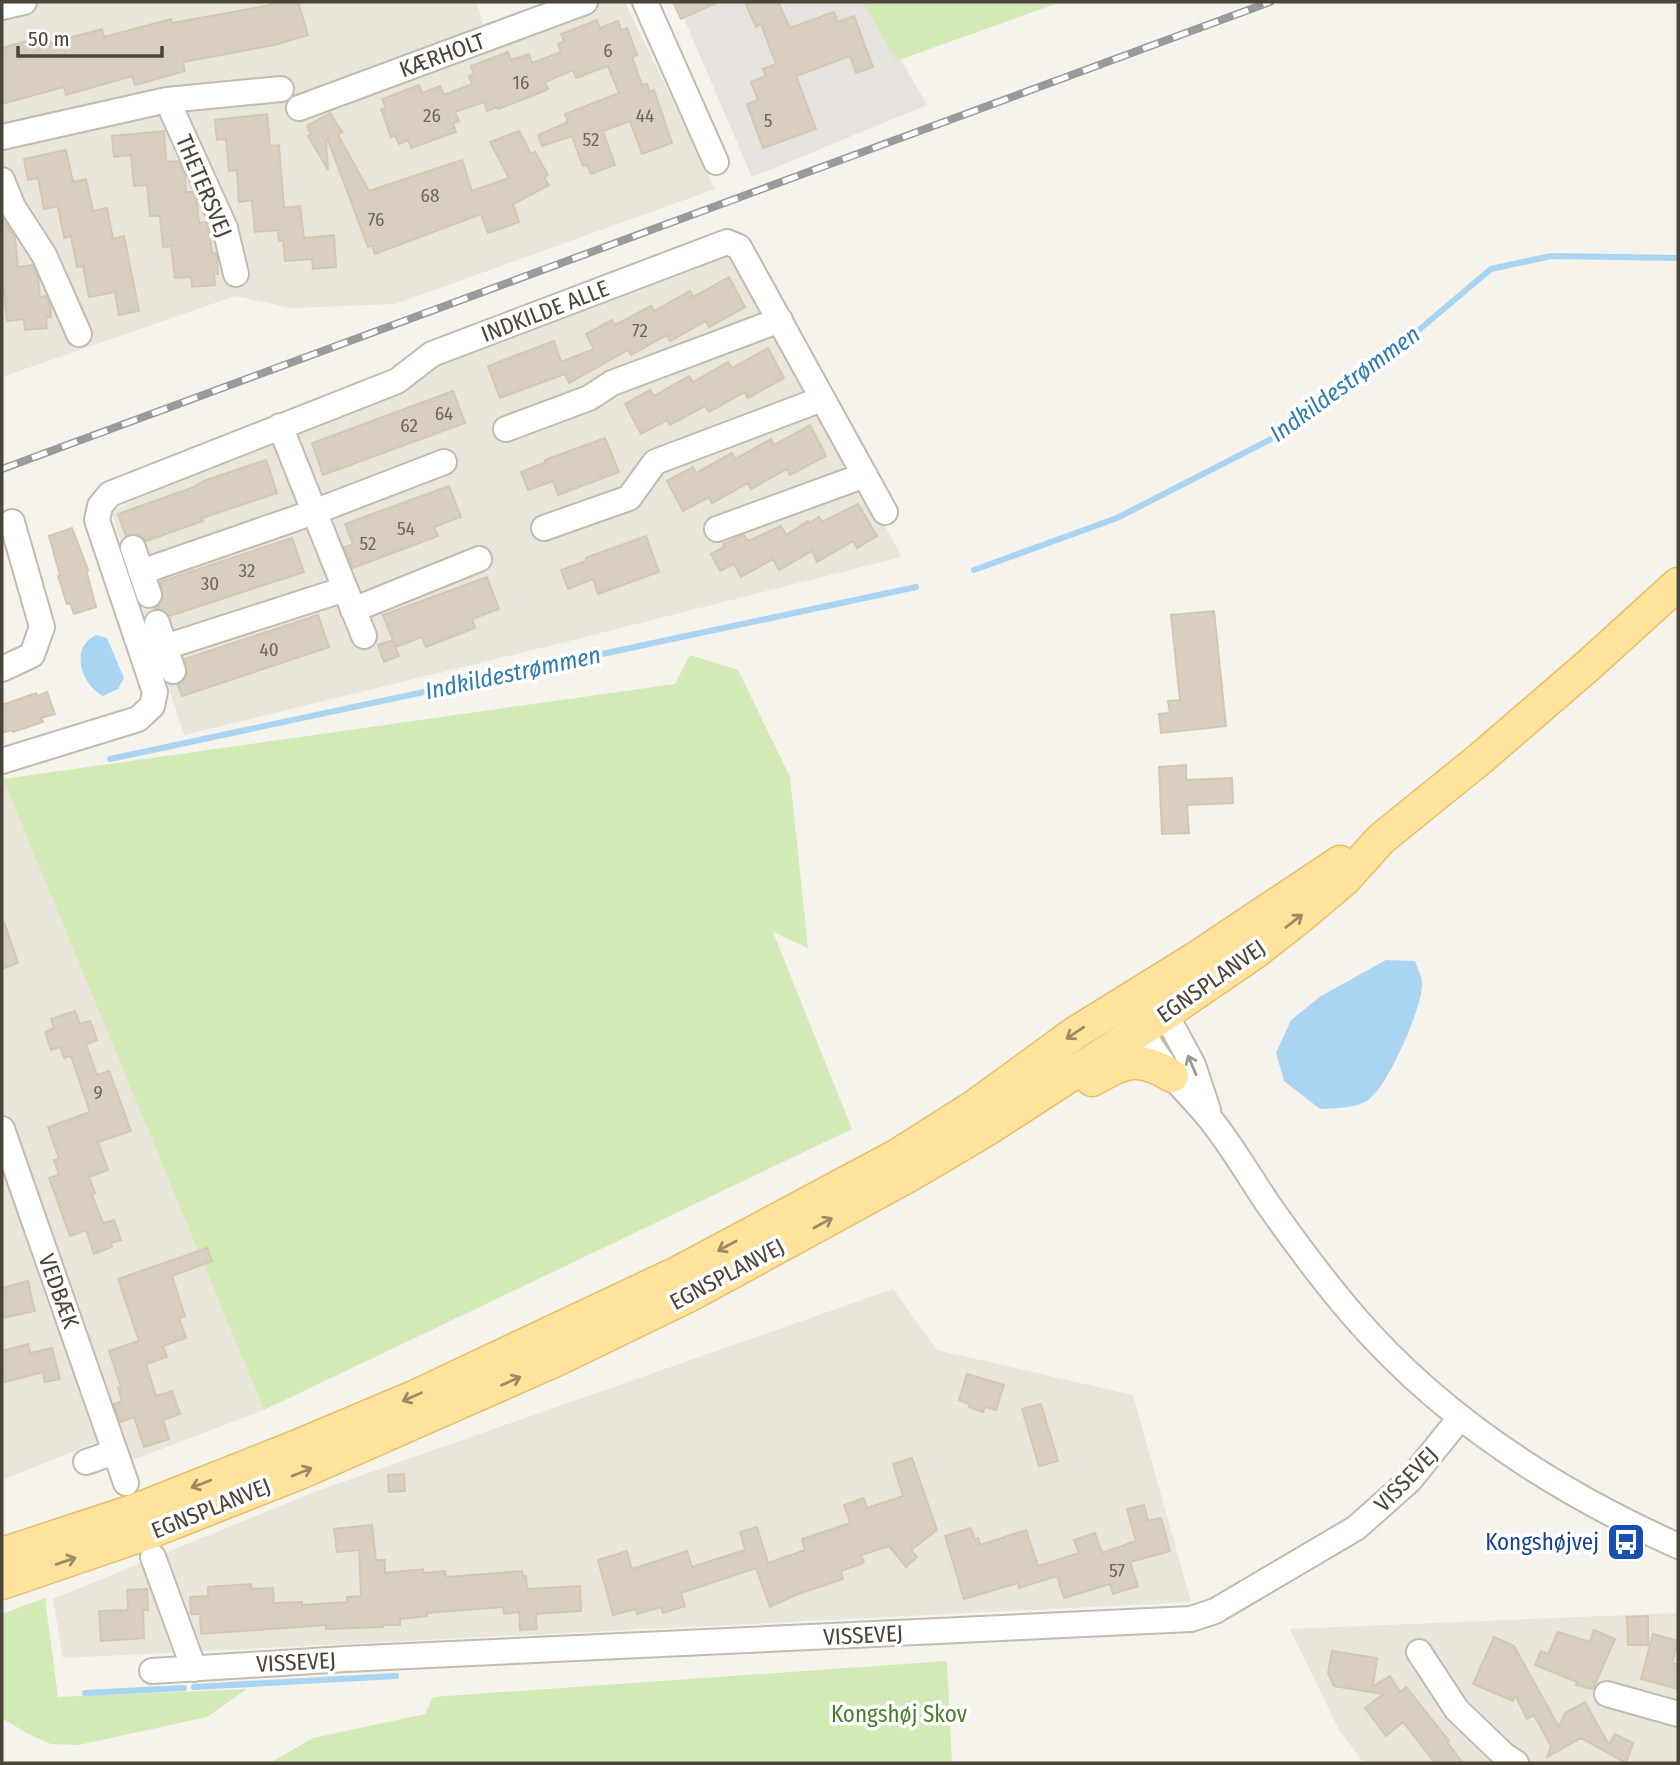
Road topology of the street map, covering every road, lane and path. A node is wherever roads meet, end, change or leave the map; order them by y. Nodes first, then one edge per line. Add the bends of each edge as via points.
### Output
1 (24, 2) edge
2 (585, 2) edge
3 (645, 2) edge
4 (2, 7) edge
5 (281, 89) dead end
6 (167, 100) junction
7 (299, 108) dead end
8 (2, 137) edge
9 (716, 162) dead end
10 (2, 180) edge
11 (236, 274) dead end
12 (780, 320) junction
13 (79, 334) dead end
14 (822, 399) junction
15 (280, 426) junction
16 (506, 429) dead end
17 (444, 462) dead end
18 (865, 475) junction
19 (314, 512) junction
20 (886, 512) dead end
21 (12, 522) dead end
22 (544, 528) dead end
23 (716, 529) dead end
24 (479, 559) dead end
25 (1678, 584) edge
26 (149, 595) dead end
27 (349, 599) junction
28 (157, 623) dead end
29 (364, 636) dead end
30 (165, 647) junction
31 (2, 669) edge
32 (173, 671) dead end
33 (2, 761) edge
34 (1381, 839) junction
35 (1154, 1008) junction
36 (1172, 1076) junction
37 (1211, 1120) junction
38 (2, 1129) edge
39 (986, 1130) junction
40 (1460, 1418) junction
41 (115, 1452) junction
42 (86, 1462) dead end
43 (126, 1483) dead end
44 (1678, 1546) edge
45 (2, 1555) edge
46 (153, 1557) dead end
47 (2, 1583) edge
48 (1419, 1651) dead end
49 (194, 1669) junction
50 (152, 1671) dead end
51 (1607, 1693) dead end
52 (1678, 1714) edge
53 (1516, 1763) edge

1 - 4 street
2 - 7 street, KÆRHOLT
3 - 9 street
5 - 6 street, THETERSVEJ
6 - 8 street, THETERSVEJ
6 - 11 street, THETERSVEJ via 225,228
10 - 13 street via 13,207 44,255
12 - 14 street, INDKILDE ALLE
12 - 15 street, INDKILDE ALLE via 739,247 727,242 432,354 397,381
12 - 16 street via 611,383 589,398
14 - 18 street, INDKILDE ALLE
14 - 22 street via 655,461 629,498
15 - 19 street
15 - 33 street, INDKILDE ALLE via 110,494 100,506 97,520 155,692 152,706 138,719
17 - 19 street
18 - 20 street, INDKILDE ALLE
18 - 23 street
19 - 26 street via 137,560
19 - 27 street
21 - 31 street via 43,627 32,655
24 - 27 street
25 - 34 main road, EGNSPLANVEJ via 1481,758
27 - 29 street
27 - 30 street
28 - 30 street
30 - 32 street
34 - 35 main road, EGNSPLANVEJ via 1298,888
35 -> 34 main road, EGNSPLANVEJ via 1254,953 1344,880
35 - 36 street
37 -> 35 street via 1194,1065
35 - 39 main road, EGNSPLANVEJ
35 -> 45 main road, EGNSPLANVEJ via 1123,1003 896,1156 679,1272 295,1447 136,1510
36 - 37 street
36 - 39 main road via 1133,1062
37 - 40 street via 1352,1314
38 - 41 street, VEDBÆK
47 -> 39 main road, EGNSPLANVEJ via 145,1534 302,1472 556,1360 703,1288
40 - 44 street via 1578,1498
40 - 49 street, VISSEVEJ via 1410,1480 1356,1528 1215,1611 1191,1619
41 - 42 street
41 - 43 street, VEDBÆK
46 - 49 street
48 - 53 street via 1457,1710
49 - 50 street, VISSEVEJ
51 - 52 street

